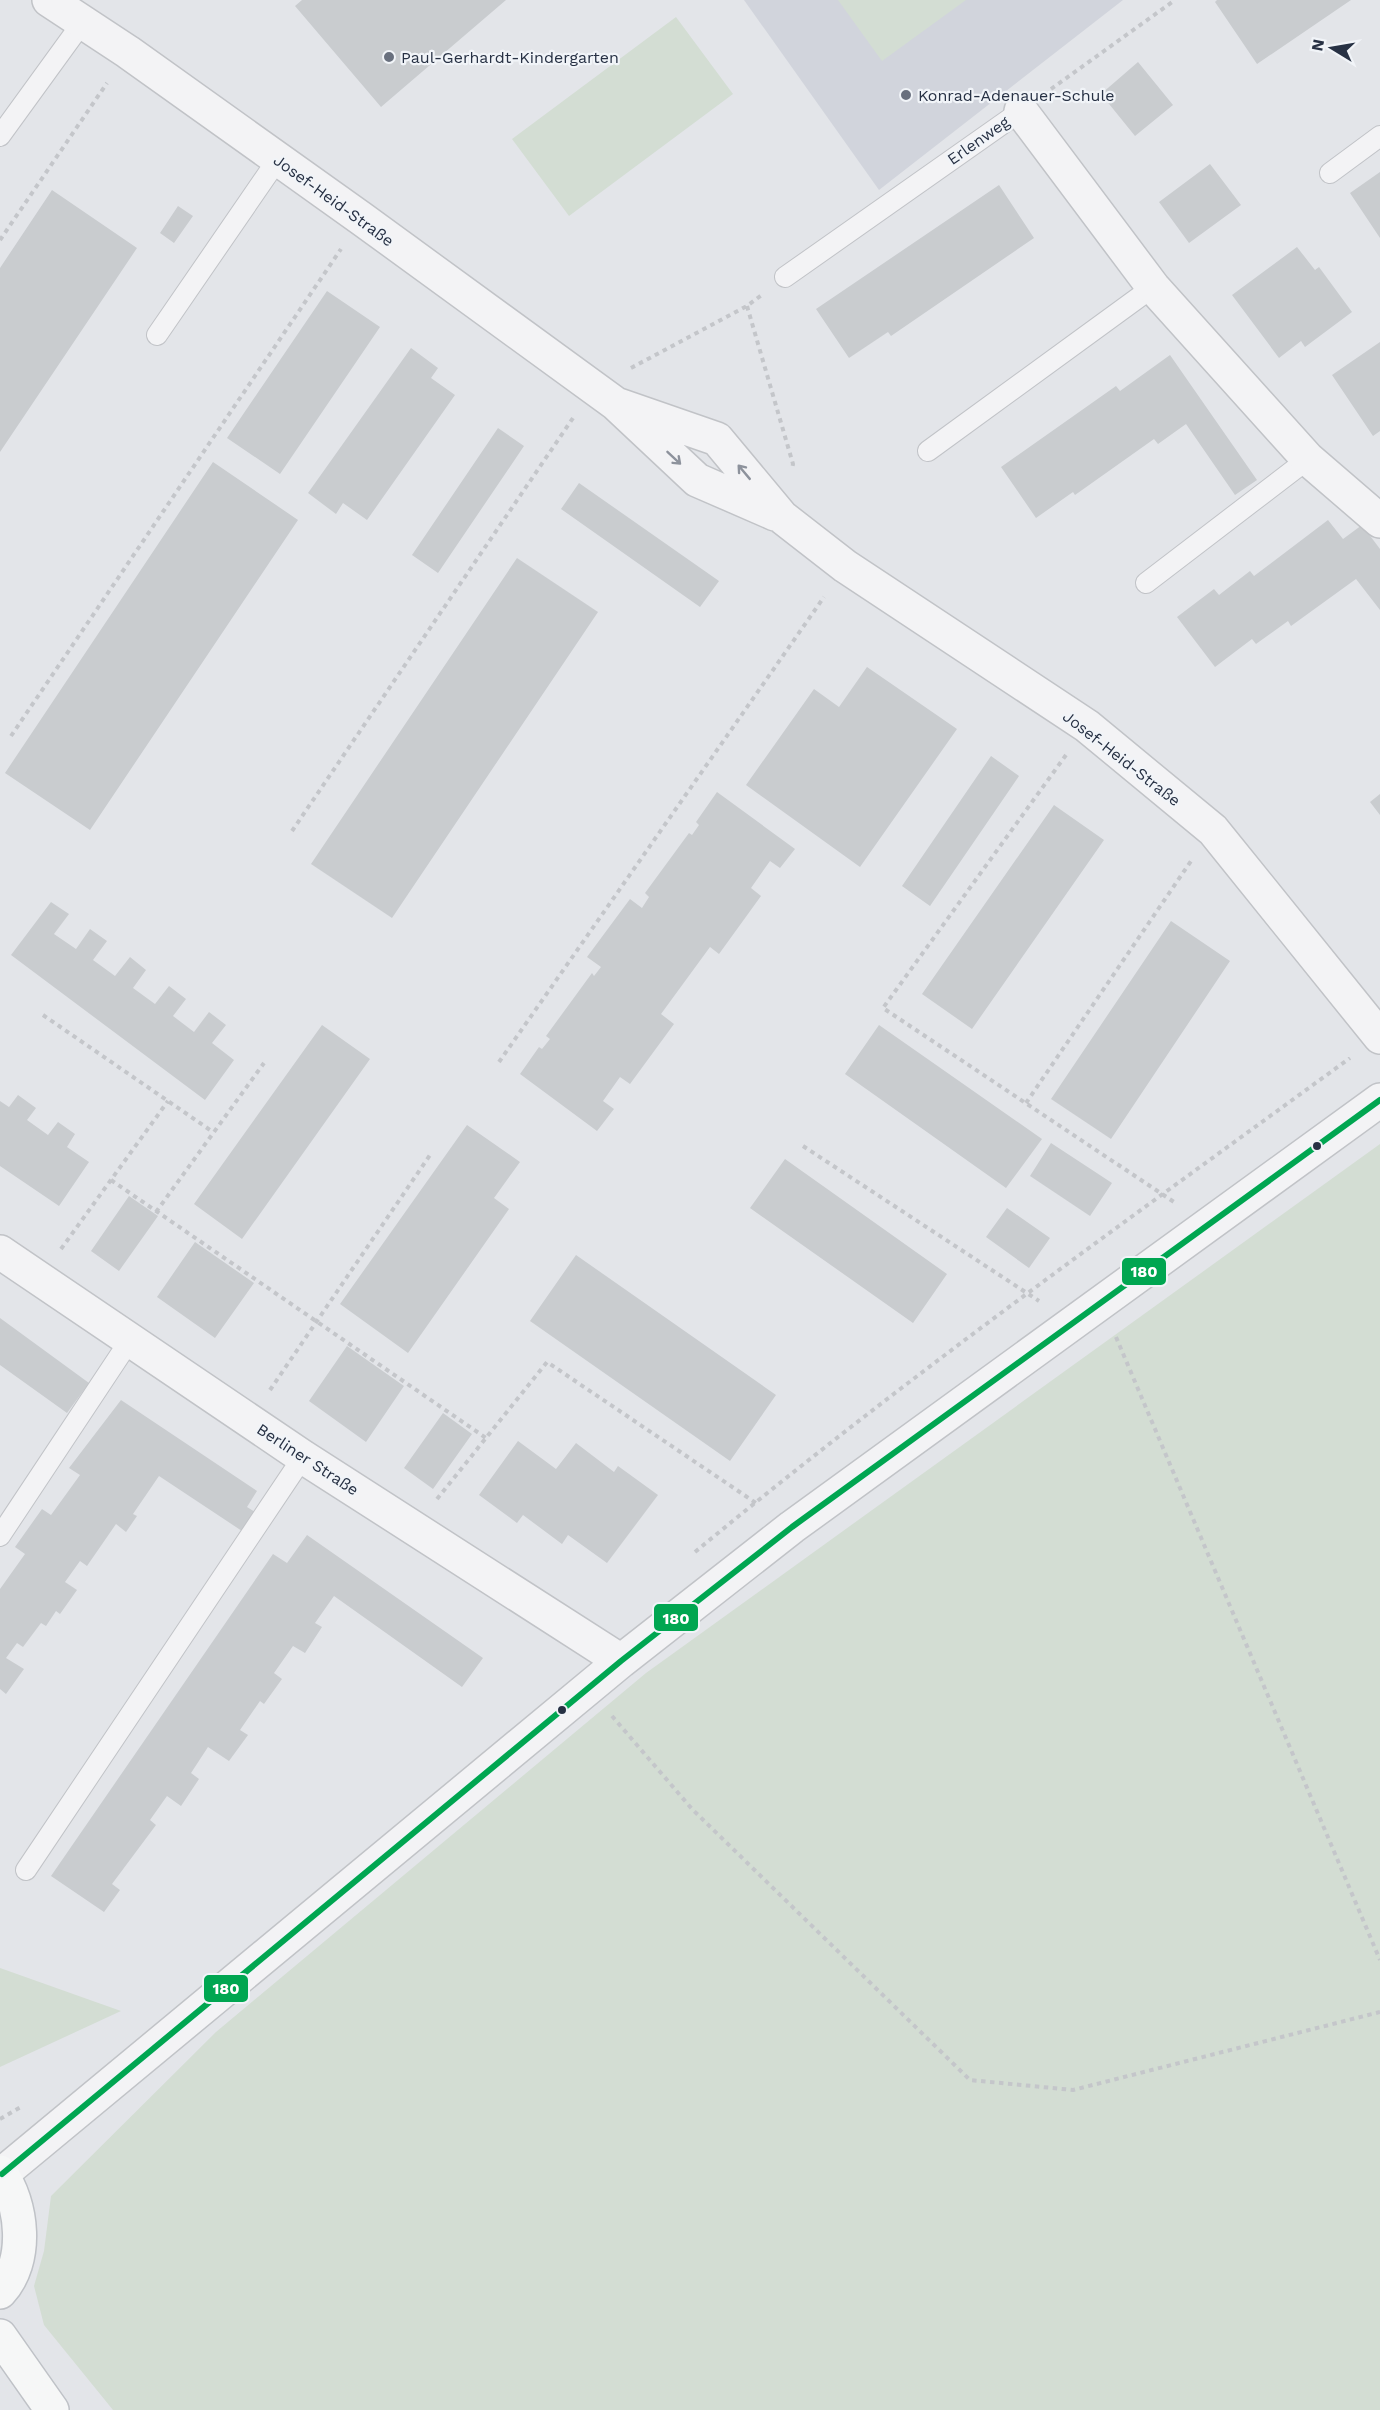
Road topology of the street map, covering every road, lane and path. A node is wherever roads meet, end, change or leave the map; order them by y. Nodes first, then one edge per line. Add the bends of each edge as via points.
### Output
1 (49, 0) edge
2 (1175, 0) edge
3 (82, 22) junction
4 (128, 52) junction
5 (1021, 111) junction
6 (0, 136) edge
7 (1380, 136) edge
8 (278, 159) junction
9 (1330, 173) dead end
10 (362, 219) junction
11 (0, 240) edge
12 (785, 277) joint
13 (1153, 287) junction
14 (747, 306) junction
15 (157, 335) dead end
16 (604, 396) junction
17 (928, 451) dead end
18 (1308, 459) junction
19 (782, 517) junction
20 (1380, 521) edge
21 (845, 566) junction
22 (1146, 583) dead end
23 (1087, 726) junction
24 (11, 736) dead end
25 (1212, 830) junction
26 (292, 831) dead end
27 (43, 1015) dead end
28 (1380, 1037) edge
29 (499, 1062) dead end
30 (264, 1063) dead end
31 (1380, 1100) edge
32 (168, 1101) junction
33 (1026, 1103) junction
34 (213, 1132) junction
35 (803, 1146) dead end
36 (430, 1155) dead end
37 (111, 1180) junction
38 (156, 1212) junction
39 (1207, 1224) junction
40 (0, 1252) edge
41 (40, 1279) junction
42 (1101, 1302) junction
43 (317, 1322) junction
44 (1072, 1323) junction
45 (130, 1340) junction
46 (250, 1421) junction
47 (486, 1438) junction
48 (303, 1456) junction
49 (792, 1527) junction
50 (414, 1528) junction
51 (0, 1536) edge
52 (621, 1660) junction
53 (588, 1688) junction
54 (26, 1870) dead end
55 (1380, 1960) edge
56 (1380, 2012) edge
57 (1, 2173) edge
58 (0, 2292) edge
59 (0, 2336) edge
60 (52, 2410) edge

1 - 3 street, Josef-Heid-Straße
2 - 5 path
3 - 4 street, Josef-Heid-Straße
3 - 6 lane
4 - 8 street, Josef-Heid-Straße
4 - 11 path
5 - 12 lane, Erlenweg
5 - 13 street, Erlenweg
7 - 9 lane
8 - 10 street, Josef-Heid-Straße
8 - 15 lane
10 - 16 street, Josef-Heid-Straße
10 - 24 path
12 - 14 path
13 - 17 lane
13 - 18 street, Erlenweg
14 - 16 path
14 - 19 path via 794,464
16 -> 19 street, Josef-Heid-Straße via 698,480
19 -> 16 street, Josef-Heid-Straße via 717,439
16 - 26 path
18 - 20 street, Erlenweg
18 - 22 lane
19 - 21 street, Josef-Heid-Straße
21 - 23 street, Josef-Heid-Straße
21 - 29 path
23 - 25 street, Josef-Heid-Straße
23 - 33 path via 883,1008
25 - 28 street, Josef-Heid-Straße
25 - 33 path
27 - 32 path
30 - 34 path
31 - 39 street
32 - 34 path
32 - 37 path
33 - 39 path
34 - 38 path
35 - 44 path
36 - 43 path
37 - 38 path
37 - 41 path
38 - 43 path
39 - 42 street
40 - 41 street, Berliner Straße
41 - 45 street, Berliner Straße
42 - 44 street
42 - 55 path
43 - 46 path
43 - 47 path
44 - 49 street
45 - 46 street, Berliner Straße
45 - 51 lane
46 - 48 street, Berliner Straße
47 - 49 path via 548,1362
47 - 50 path
48 - 50 street, Berliner Straße
48 - 54 lane
49 - 52 street
50 - 52 street, Berliner Straße
52 - 53 street
53 - 56 path via 692,1809 970,2080 1073,2090
53 - 57 street
57 - 58 main road via 15,2201 20,2231 16,2260
59 - 60 main road

